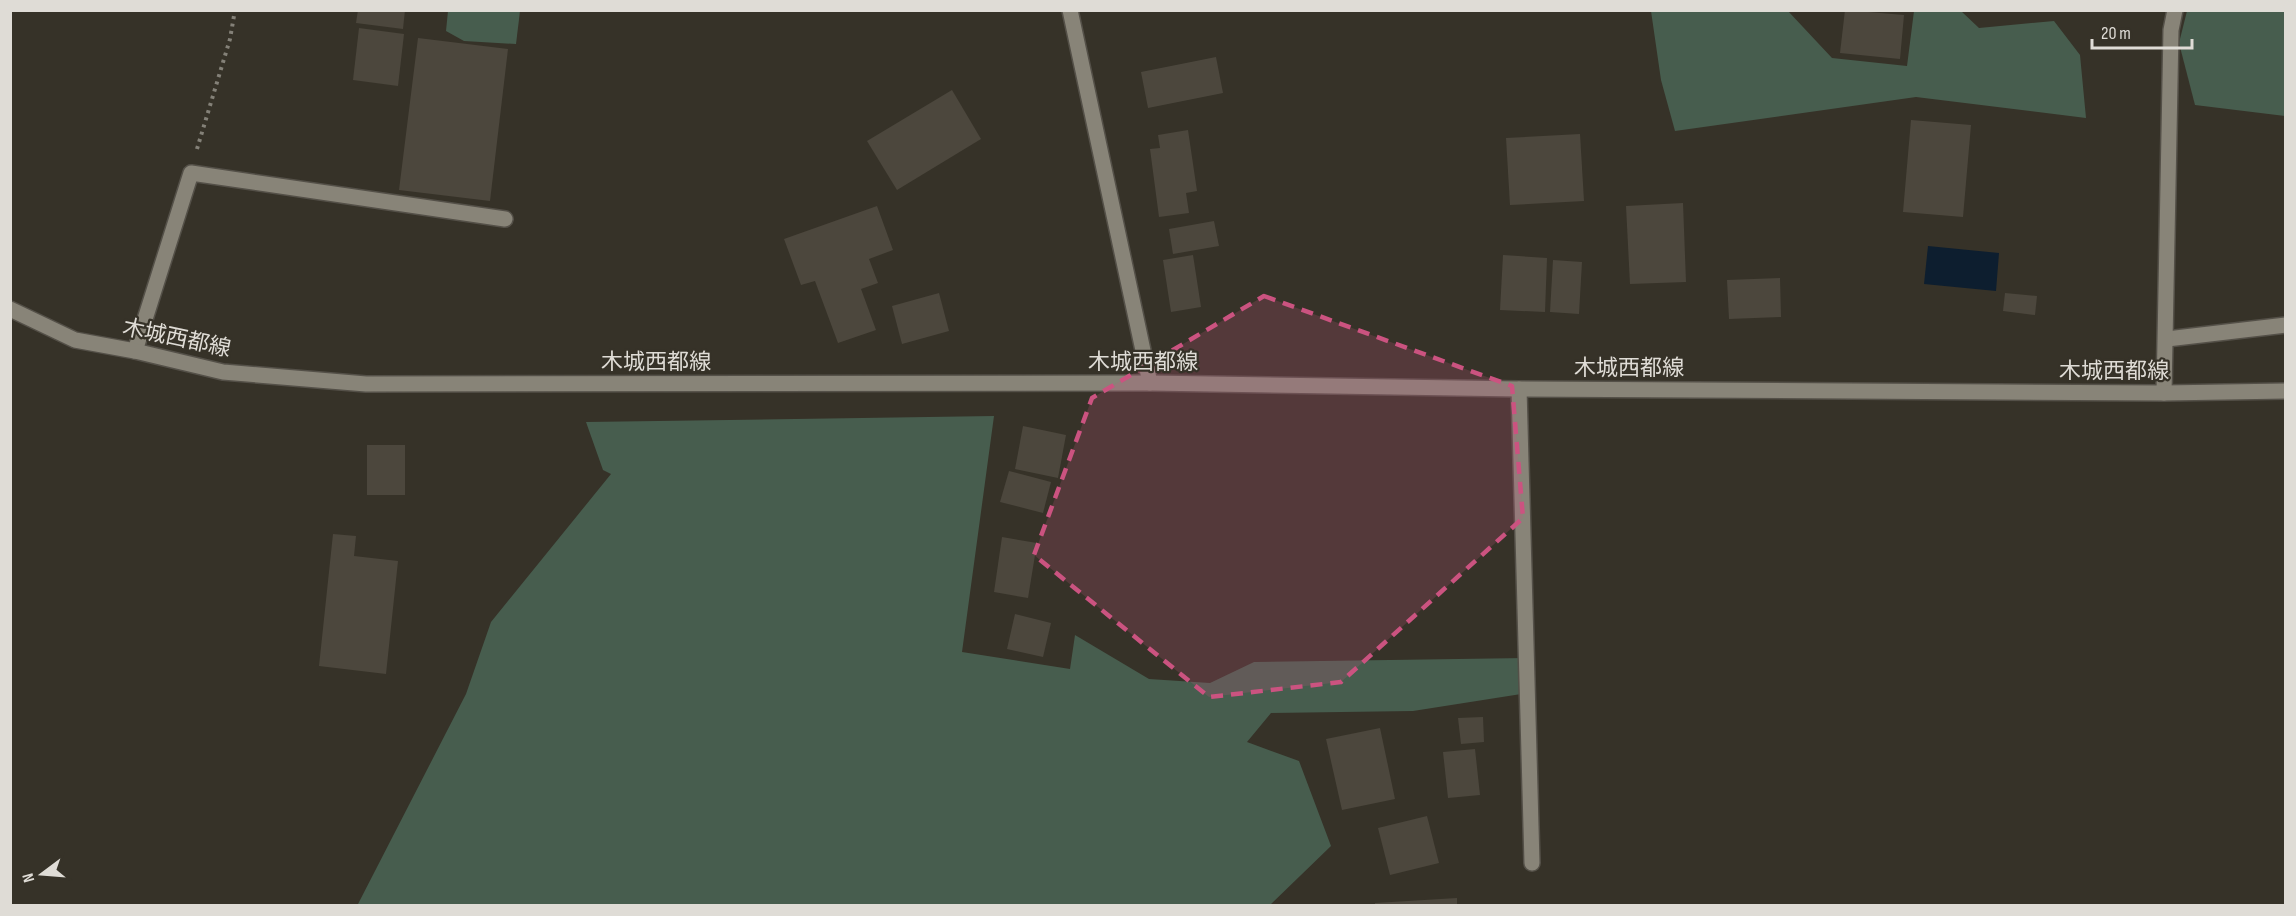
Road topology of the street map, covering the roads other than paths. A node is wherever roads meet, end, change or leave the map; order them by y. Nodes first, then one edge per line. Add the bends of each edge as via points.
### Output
1 (1070, 10) edge
2 (2175, 10) edge
3 (504, 219) dead end
4 (10, 309) edge
5 (2286, 325) edge
6 (2167, 339) junction
7 (135, 351) junction
8 (1150, 383) junction
9 (1519, 389) junction
10 (2286, 391) edge
11 (2164, 393) junction
12 (1532, 863) dead end

1 - 8 main road
2 - 6 main road via 2171,30
3 - 7 main road via 190,173
4 - 7 main road, 木城西都線 via 75,340
5 - 6 main road
6 - 11 main road
7 - 8 main road, 木城西都線 via 223,372 366,384
8 - 9 main road, 木城西都線
9 - 11 main road, 木城西都線
9 - 12 main road
10 - 11 main road, 木城西都線

